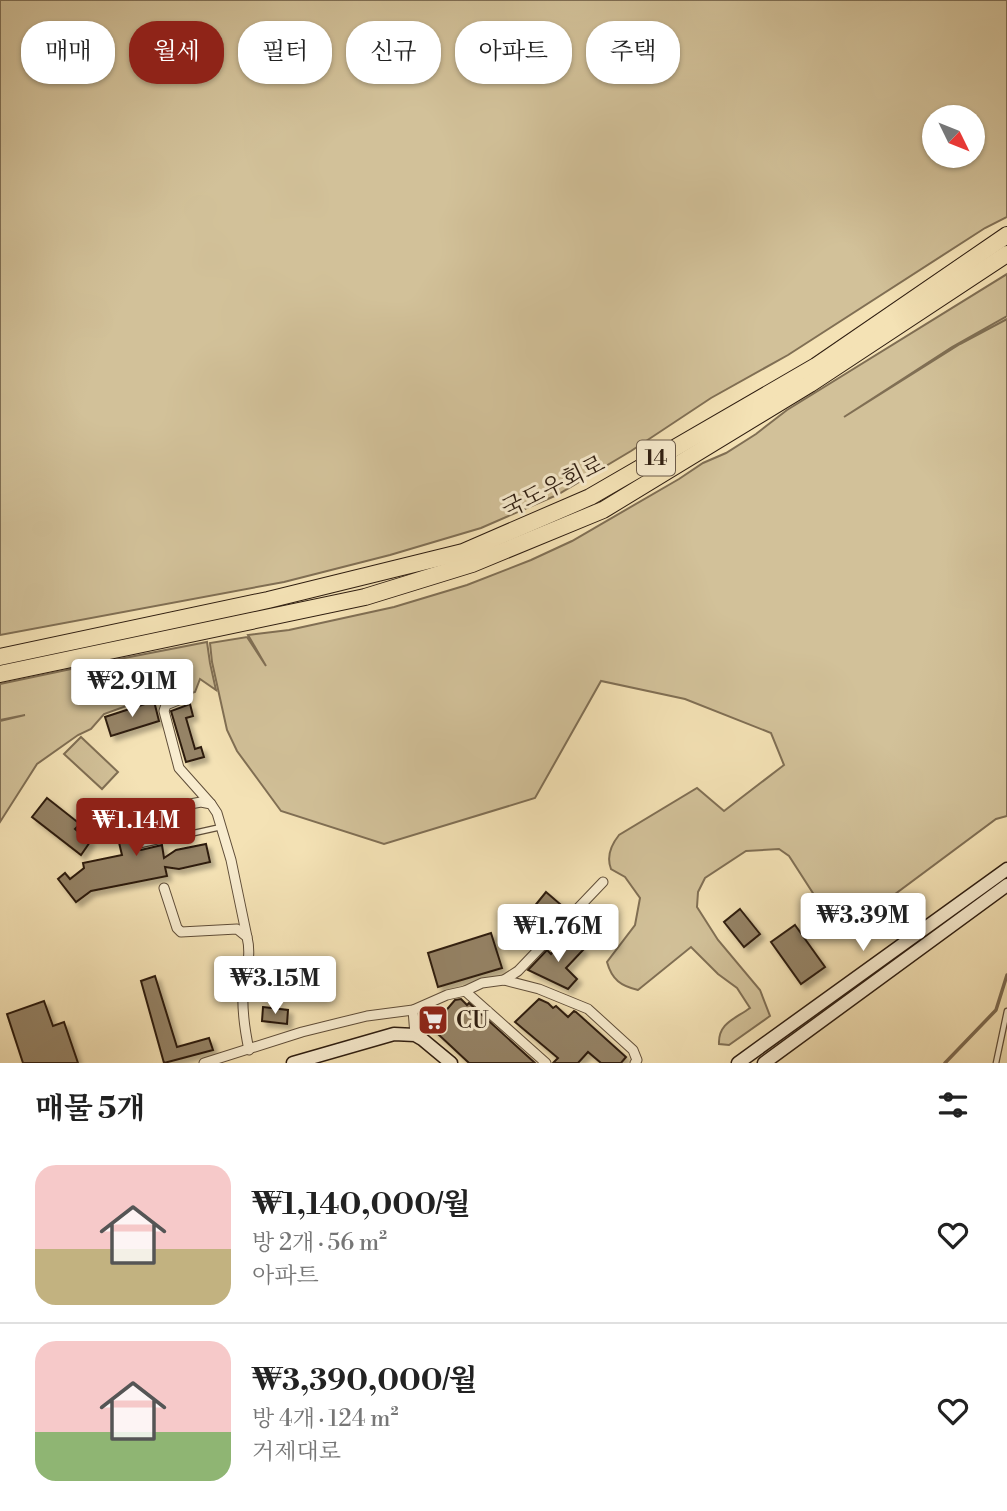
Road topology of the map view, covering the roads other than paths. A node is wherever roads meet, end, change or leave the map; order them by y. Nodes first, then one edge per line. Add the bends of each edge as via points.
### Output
1 (1007, 235) edge
2 (1007, 254) edge
3 (0, 657) edge
4 (0, 674) edge
5 (181, 699) dead end
6 (211, 804) junction
7 (121, 814) dead end
8 (221, 828) junction
9 (140, 845) dead end
10 (1007, 870) edge
11 (603, 882) dead end
12 (1007, 885) edge
13 (164, 888) dead end
14 (247, 937) junction
15 (504, 980) junction
16 (465, 990) junction
17 (413, 1010) junction
18 (1007, 1011) edge
19 (415, 1035) junction
20 (249, 1050) junction
21 (323, 1059) edge
22 (204, 1063) edge
23 (293, 1063) edge
24 (451, 1063) edge
25 (546, 1063) edge
26 (635, 1063) edge
27 (737, 1063) edge
28 (764, 1063) edge
29 (996, 1063) edge

1 - 3 highway, 국도우회로 / 14 via 816,366 590,496 463,552 268,600
2 - 4 highway, 국도우회로 / 14 via 810,384 603,509 472,564 365,597
5 - 6 street via 163,711 176,757
6 - 7 street
6 - 8 street
8 - 9 lane
8 - 14 street
10 - 27 main road
11 - 15 street
12 - 28 main road
13 - 14 street via 181,932 237,929
14 - 20 street via 250,958 243,993
15 - 16 street
15 - 26 street via 588,1009 634,1050
16 - 17 street
16 - 25 street
17 - 19 street
17 - 20 street via 367,1016
18 - 29 lane
19 - 21 main road via 394,1034
19 - 24 main road
20 - 22 street
21 - 23 main road

